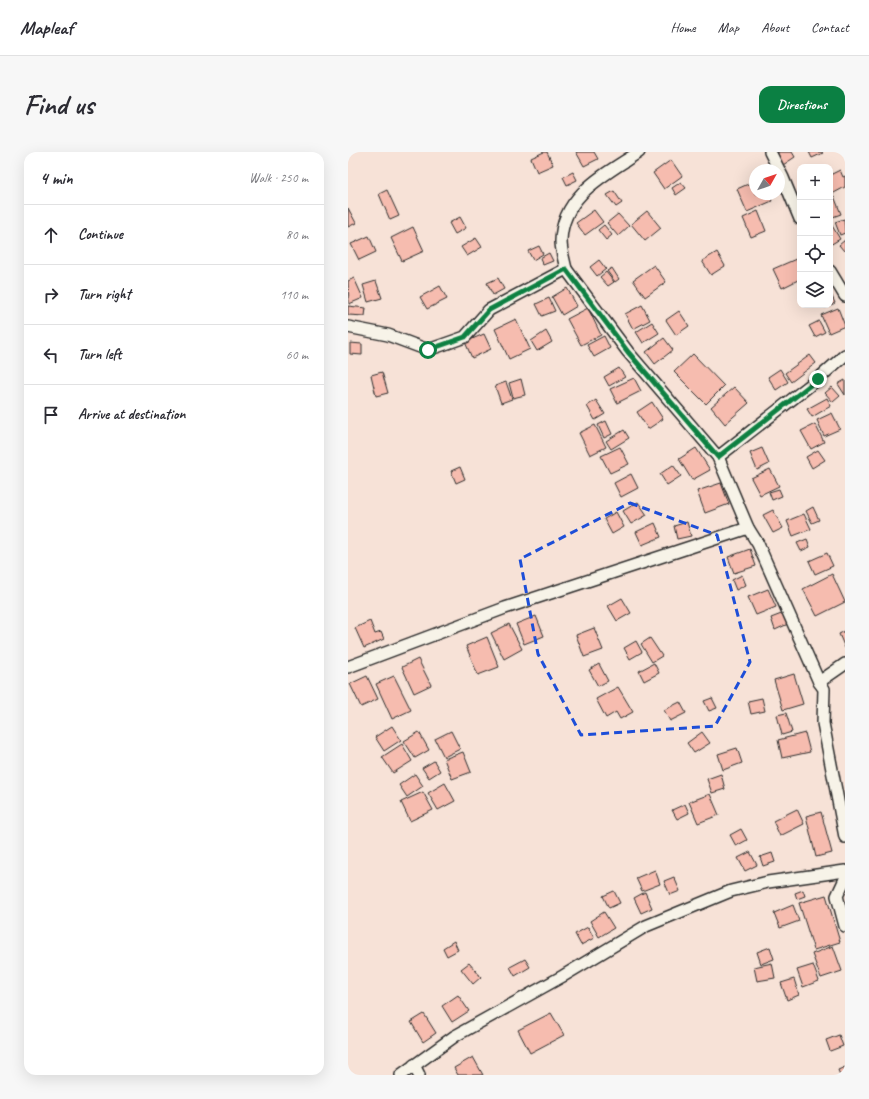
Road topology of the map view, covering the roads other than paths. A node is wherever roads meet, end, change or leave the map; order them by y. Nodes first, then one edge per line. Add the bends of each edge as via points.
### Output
1 (639, 152) edge
2 (770, 152) edge
3 (797, 212) edge
4 (566, 269) junction
5 (831, 272) edge
6 (845, 296) edge
7 (348, 327) edge
8 (845, 355) edge
9 (718, 457) junction
10 (748, 528) junction
11 (845, 664) edge
12 (348, 668) edge
13 (819, 682) junction
14 (845, 837) edge
15 (845, 871) edge
16 (845, 879) edge
17 (845, 926) edge
18 (417, 1070) edge
19 (401, 1075) edge

1 - 4 street via 587,187 567,212 561,241
2 - 3 street
4 - 7 street via 489,310 465,337 428,350 388,335
4 - 9 street via 628,352
5 - 6 street
8 - 9 street
9 - 10 street
10 - 12 street via 505,608
10 - 13 street via 758,544
11 - 13 street
13 - 14 street via 824,689 823,723
15 - 18 street via 768,882 731,891 646,926 455,1036
16 - 17 street via 837,896
18 - 19 street

